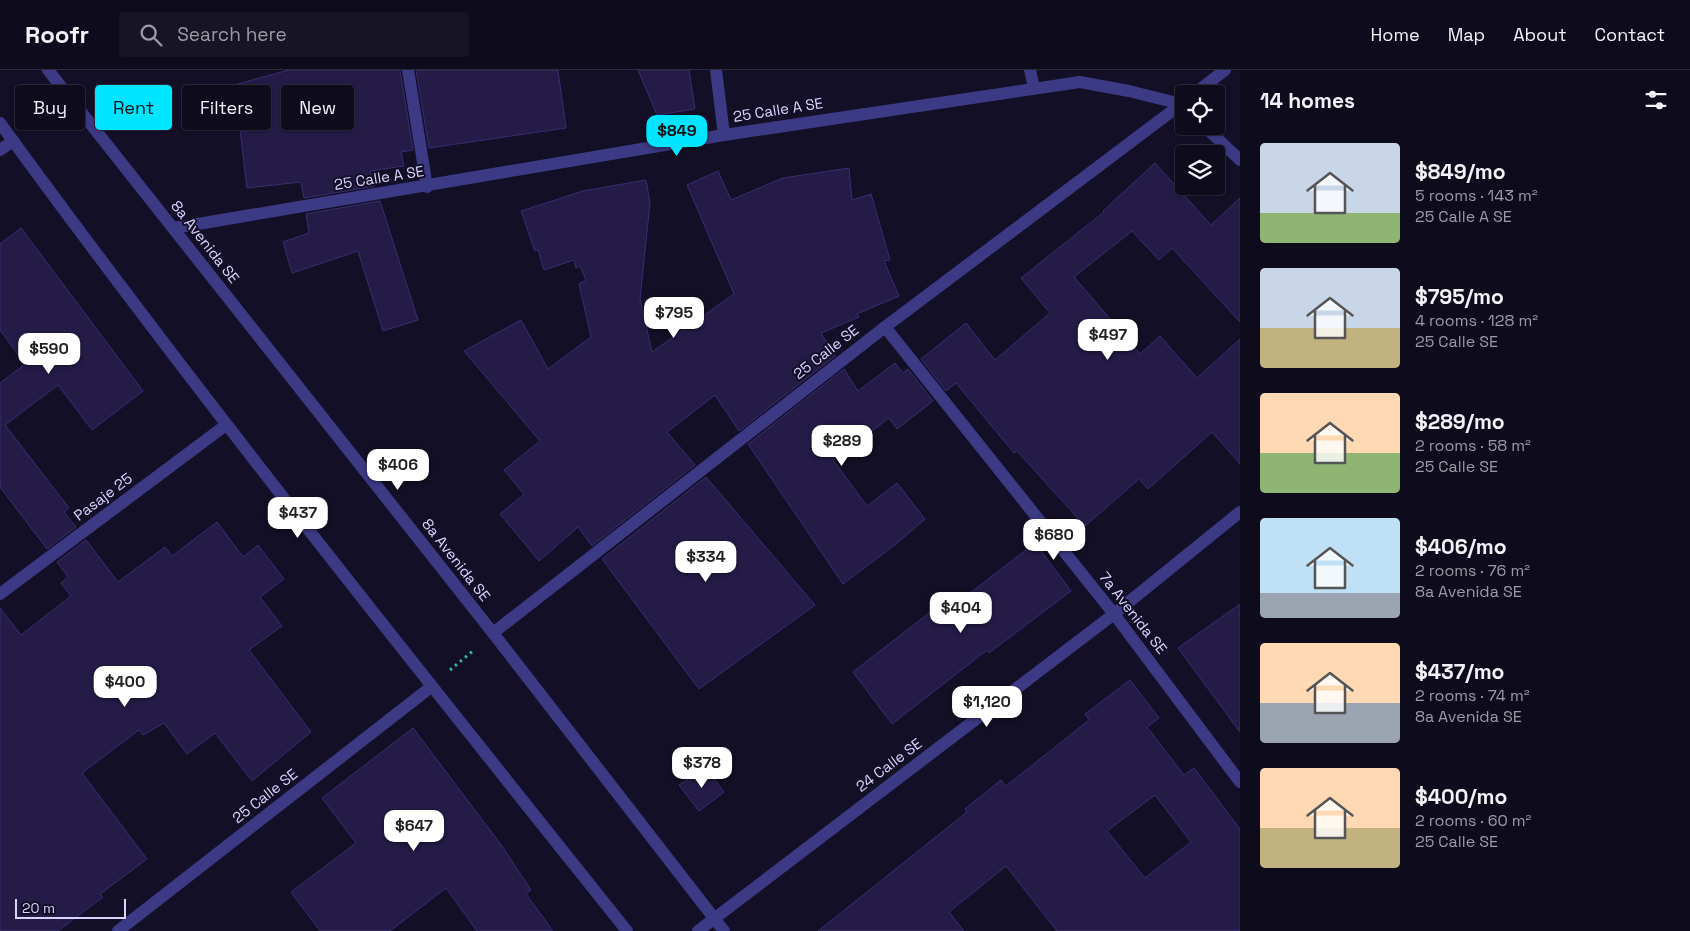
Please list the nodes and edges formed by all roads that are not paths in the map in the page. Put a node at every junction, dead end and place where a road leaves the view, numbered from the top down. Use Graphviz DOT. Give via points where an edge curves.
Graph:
graph roads {
  1 [pos="48,70"];
  2 [pos="408,70"];
  3 [pos="716,70"];
  4 [pos="1030,70"];
  5 [pos="1225,70"];
  6 [pos="1206,85"];
  7 [pos="1034,88"];
  8 [pos="1175,102"];
  9 [pos="1175,110"];
  10 [pos="0,123"];
  11 [pos="724,135"];
  12 [pos="1214,135"];
  13 [pos="13,141"];
  14 [pos="0,150"];
  15 [pos="1240,160"];
  16 [pos="427,187"];
  17 [pos="174,228"];
  18 [pos="885,327"];
  19 [pos="226,425"];
  20 [pos="1240,512"];
  21 [pos="0,594"];
  22 [pos="1114,614"];
  23 [pos="493,633"];
  24 [pos="431,687"];
  25 [pos="1240,782"];
  26 [pos="714,918"];
  27 [pos="118,931"];
  28 [pos="627,931"];
  29 [pos="698,931"];
  30 [pos="724,931"];
  1 -- 17 [label="street, 8a Avenida SE"];
  2 -- 16 [label="street"];
  3 -- 11 [label="street"];
  4 -- 7 [label="street"];
  5 -- 6 [label="street"];
  7 -- 8 [label="street, 25 Calle A SE" via="1080,82"];
  7 -- 11 [label="street, 25 Calle A SE"];
  9 -- 18 [label="street, 25 Calle SE"];
  10 -- 13 [label="street"];
  11 -- 16 [label="street, 25 Calle A SE"];
  12 -- 15 [label="street"];
  13 -- 14 [label="street"];
  13 -- 19 [label="street"];
  16 -- 17 [label="street, 25 Calle A SE"];
  17 -- 23 [label="street, 8a Avenida SE"];
  18 -- 22 [label="street, 7a Avenida SE"];
  18 -- 23 [label="street, 25 Calle SE"];
  19 -- 21 [label="street, Pasaje 25"];
  19 -- 24 [label="street"];
  20 -- 22 [label="street, 24 Calle SE"];
  22 -- 25 [label="street, 7a Avenida SE"];
  22 -- 26 [label="street, 24 Calle SE"];
  23 -- 26 [label="street, 8a Avenida SE"];
  24 -- 27 [label="street, 25 Calle SE"];
  24 -- 28 [label="street"];
  26 -- 29 [label="street, 24 Calle SE"];
  26 -- 30 [label="street, 8a Avenida SE"];
}
